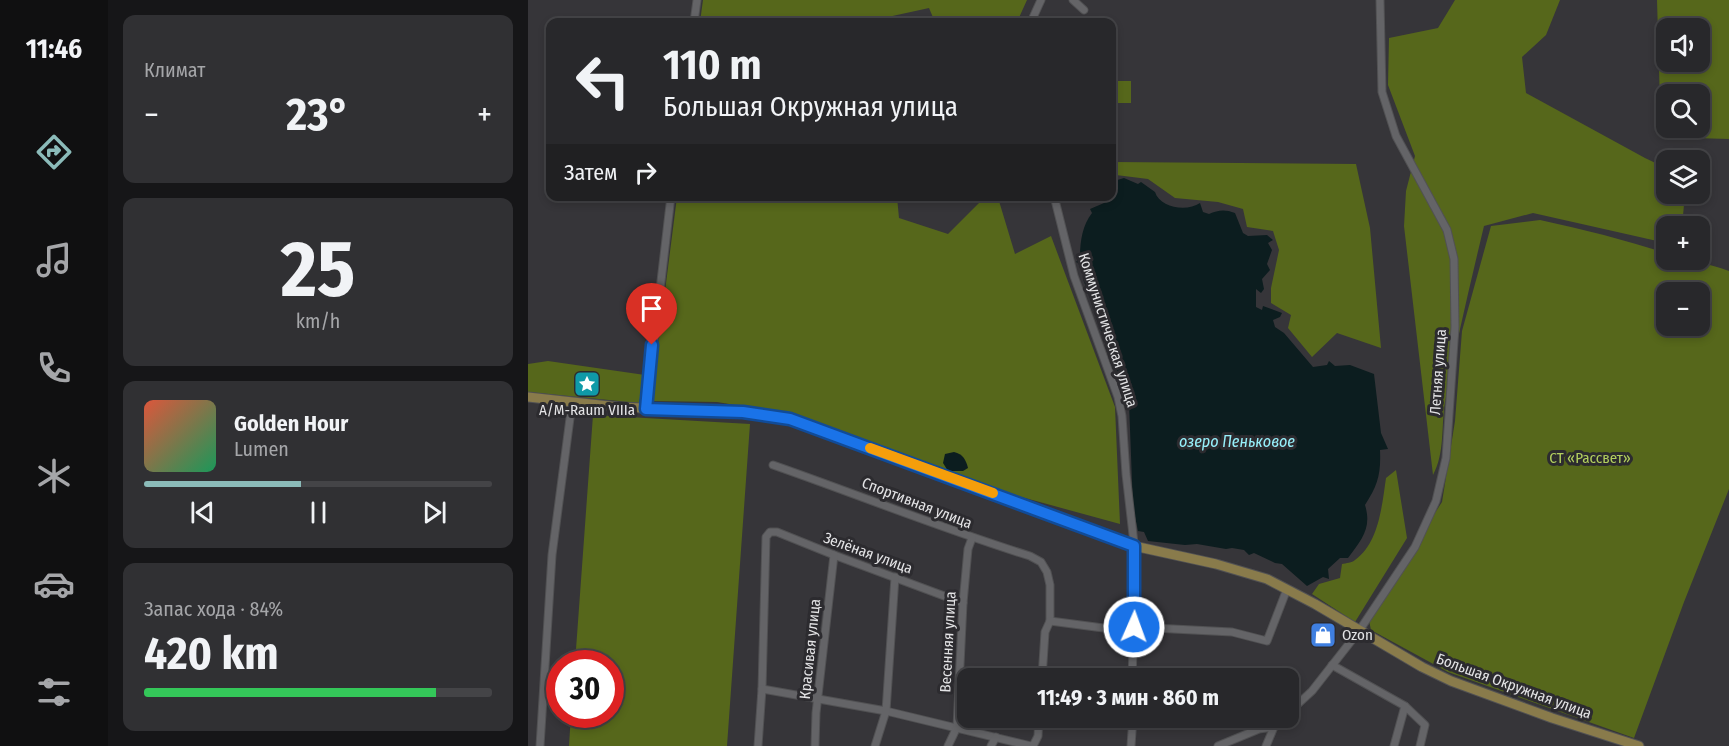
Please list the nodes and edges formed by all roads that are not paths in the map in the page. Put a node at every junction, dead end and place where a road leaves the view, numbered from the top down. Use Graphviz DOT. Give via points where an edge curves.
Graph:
graph roads {
  1 [pos="697,0"];
  2 [pos="1041,0"];
  3 [pos="1073,0"];
  4 [pos="1380,0"];
  5 [pos="1084,10"];
  6 [pos="695,18"];
  7 [pos="1033,18"];
  8 [pos="670,201"];
  9 [pos="1055,201"];
  10 [pos="528,397"];
  11 [pos="572,403"];
  12 [pos="646,409"];
  13 [pos="773,465"];
  14 [pos="972,538"];
  15 [pos="1134,546"];
  16 [pos="834,555"];
  17 [pos="895,577"];
  18 [pos="1287,589"];
  19 [pos="963,603"];
  20 [pos="1050,621"];
  21 [pos="1134,629"];
  22 [pos="1359,631"];
  23 [pos="1332,665"];
  24 [pos="960,668"];
  25 [pos="1043,668"];
  26 [pos="1132,668"];
  27 [pos="761,692"];
  28 [pos="818,698"];
  29 [pos="1299,703"];
  30 [pos="1406,706"];
  31 [pos="886,711"];
  32 [pos="957,727"];
  33 [pos="961,728"];
  34 [pos="1039,728"];
  35 [pos="1132,728"];
  36 [pos="1266,728"];
  37 [pos="1274,728"];
  38 [pos="996,737"];
  39 [pos="540,746"];
  40 [pos="758,746"];
  41 [pos="815,746"];
  42 [pos="875,746"];
  43 [pos="948,746"];
  44 [pos="991,746"];
  45 [pos="1032,746"];
  46 [pos="1131,746"];
  47 [pos="1218,746"];
  48 [pos="1266,746"];
  49 [pos="1394,746"];
  50 [pos="1420,746"];
  51 [pos="1639,746"];
  1 -- 6 [label="street"];
  2 -- 7 [label="street"];
  3 -- 5 [label="street"];
  4 -- 22 [label="street, Летняя улица" via="1382,93 1396,136 1447,230 1454,259 1455,327 1446,459 1436,501 1415,547"];
  8 -- 12 [label="street"];
  9 -- 15 [label="street, Коммунистическая улица" via="1074,276 1118,397"];
  10 -- 11 [label="main road, Большая Окружная улица"];
  11 -- 12 [label="main road, Большая Окружная улица"];
  11 -- 39 [label="street" via="552,555"];
  12 -- 15 [label="main road, Большая Окружная улица" via="743,412 790,419"];
  13 -- 14 [label="street, Спортивная улица"];
  14 -- 19 [label="street, Весенняя улица"];
  14 -- 20 [label="street, Спортивная улица" via="1041,562 1050,585"];
  15 -- 18 [label="main road, Большая Окружная улица" via="1245,572"];
  15 -- 21 [label="street, Коммунистическая улица"];
  16 -- 17 [label="street, Зелёная улица"];
  16 -- 27 [label="street, Зелёная улица" via="777,532 766,537"];
  16 -- 28 [label="street, Красивая улица"];
  17 -- 19 [label="street, Зелёная улица"];
  17 -- 31 [label="street"];
  18 -- 21 [label="street" via="1269,639 1232,632"];
  18 -- 22 [label="main road, Большая Окружная улица"];
  19 -- 24 [label="street, Весенняя улица"];
  20 -- 21 [label="street"];
  20 -- 25 [label="street" via="1045,632"];
  21 -- 26 [label="street, Коммунистическая улица"];
  22 -- 23 [label="street, Летняя улица"];
  22 -- 51 [label="main road, Большая Окружная улица" via="1450,681"];
  23 -- 29 [label="street, Летняя улица"];
  23 -- 30 [label="street"];
  27 -- 28 [label="street"];
  27 -- 40 [label="street"];
  28 -- 31 [label="street"];
  28 -- 41 [label="street, Красивая улица"];
  30 -- 49 [label="street"];
  30 -- 50 [label="street" via="1425,724"];
  31 -- 32 [label="street"];
  31 -- 42 [label="street"];
  32 -- 43 [label="street, Весенняя улица"];
  33 -- 38 [label="street"];
  34 -- 45 [label="street"];
  35 -- 46 [label="street"];
  36 -- 47 [label="street"];
  37 -- 48 [label="street"];
  38 -- 44 [label="street"];
  38 -- 45 [label="street"];
}
